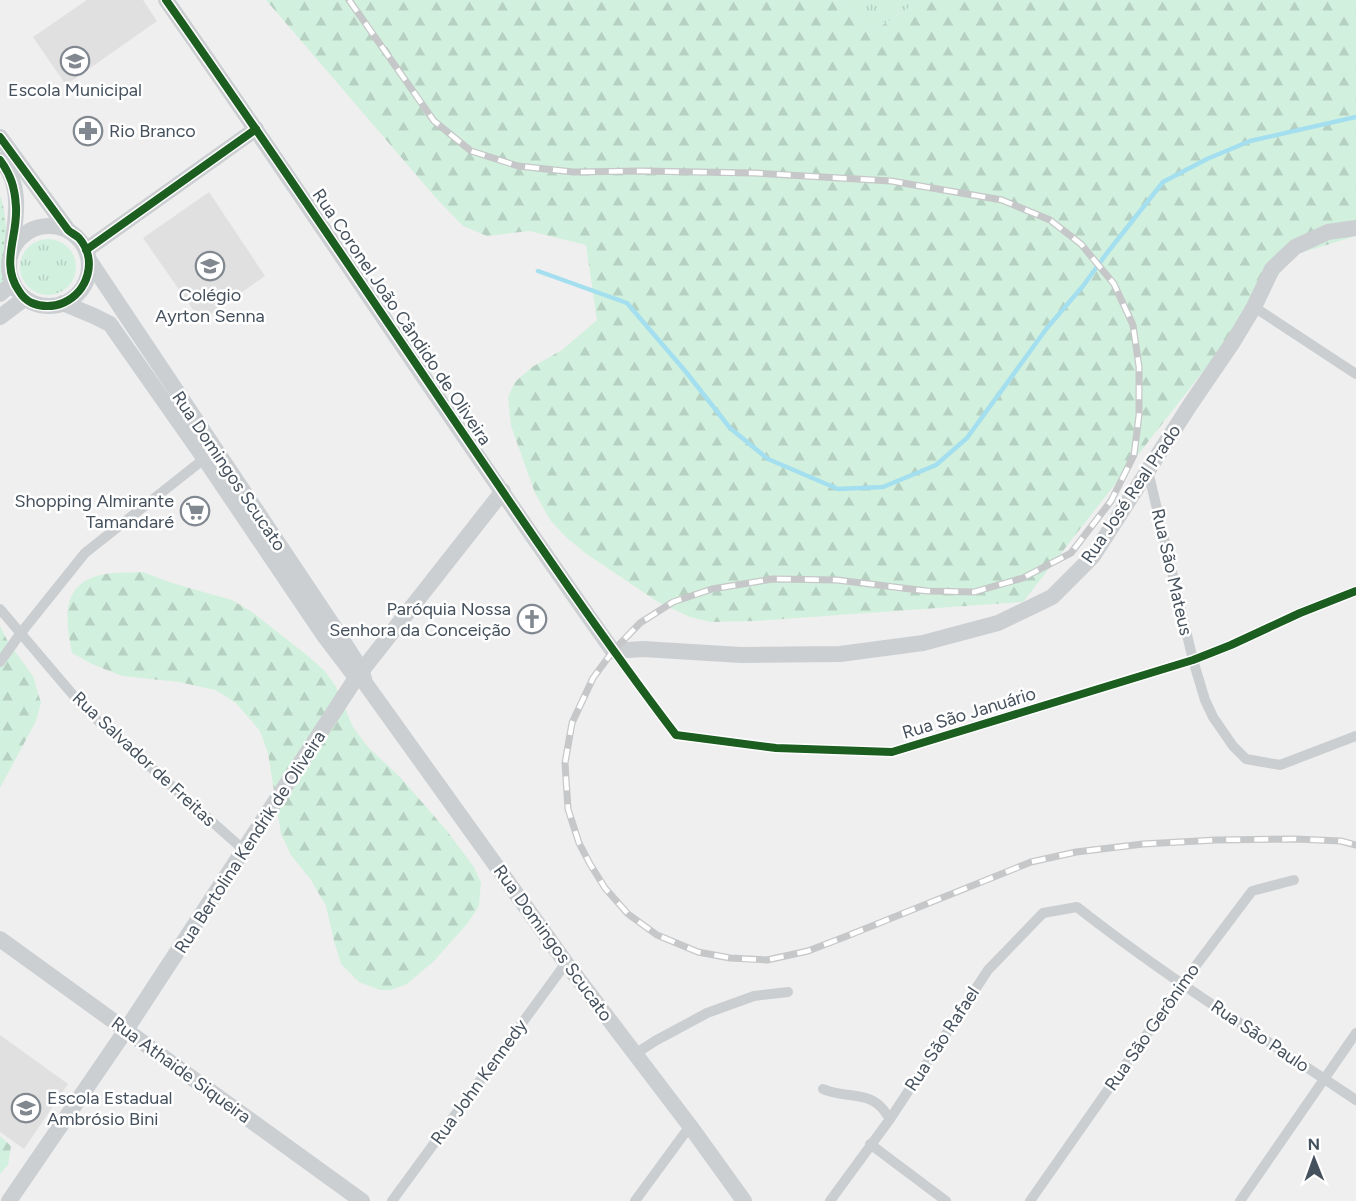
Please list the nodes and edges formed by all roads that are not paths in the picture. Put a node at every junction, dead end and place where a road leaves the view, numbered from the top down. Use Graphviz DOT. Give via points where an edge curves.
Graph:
graph roads {
  1 [pos="166,0"];
  2 [pos="256,129"];
  3 [pos="0,137"];
  4 [pos="0,160"];
  5 [pos="1356,228"];
  6 [pos="68,230"];
  7 [pos="12,249"];
  8 [pos="87,255"];
  9 [pos="13,284"];
  10 [pos="0,294"];
  11 [pos="24,299"];
  12 [pos="63,303"];
  13 [pos="1254,307"];
  14 [pos="0,317"];
  15 [pos="1356,374"];
  16 [pos="210,454"];
  17 [pos="1148,471"];
  18 [pos="503,492"];
  19 [pos="1356,591"];
  20 [pos="0,609"];
  21 [pos="20,634"];
  22 [pos="613,651"];
  23 [pos="1193,660"];
  24 [pos="0,662"];
  25 [pos="361,678"];
  26 [pos="1356,736"];
  27 [pos="245,850"];
  28 [pos="1294,880"];
  29 [pos="1077,907"];
  30 [pos="0,939"];
  31 [pos="566,963"];
  32 [pos="1182,984"];
  33 [pos="788,992"];
  34 [pos="126,1030"];
  35 [pos="1356,1033"];
  36 [pos="635,1054"];
  37 [pos="1324,1079"];
  38 [pos="824,1089"];
  39 [pos="1356,1100"];
  40 [pos="890,1119"];
  41 [pos="690,1126"];
  42 [pos="870,1144"];
  43 [pos="9,1201"];
  44 [pos="362,1201"];
  45 [pos="392,1201"];
  46 [pos="635,1201"];
  47 [pos="744,1201"];
  48 [pos="830,1201"];
  49 [pos="946,1201"];
  50 [pos="1030,1201"];
  51 [pos="1240,1201"];
  1 -- 2 [label="street, Rua Coronel João Cândido de Oliveira"];
  2 -- 8 [label="street"];
  2 -- 18 [label="street, Rua Coronel João Cândido de Oliveira"];
  3 -- 6 [label="street"];
  4 -- 7 [label="street" via="14,188"];
  5 -- 13 [label="street, Rua José Real Prado" via="1328,232 1295,248 1272,269"];
  6 -- 7 [label="street" via="55,226 30,230"];
  6 -- 8 [label="street" via="78,238"];
  7 -- 9 [label="street" via="9,272"];
  8 -- 12 [label="street" via="88,273 83,286"];
  8 -- 16 [label="street, Rua Domingos Scucato"];
  9 -- 10 [label="street"];
  9 -- 11 [label="street"];
  11 -- 12 [label="street" via="34,304"];
  11 -- 14 [label="street"];
  12 -- 16 [label="street, Rua Domingos Scucato" via="111,324"];
  13 -- 15 [label="street"];
  13 -- 17 [label="street, Rua José Real Prado"];
  16 -- 21 [label="street" via="85,553"];
  16 -- 25 [label="street, Rua Domingos Scucato" via="336,630"];
  17 -- 22 [label="street, Rua José Real Prado" via="1093,556 1052,597 998,623 923,643 840,654"];
  17 -- 23 [label="street, Rua São Mateus"];
  18 -- 22 [label="street, Rua Coronel João Cândido de Oliveira"];
  18 -- 25 [label="street, Rua Bertolina Kendrik de Oliveira"];
  19 -- 23 [label="street, Rua São Januário"];
  20 -- 21 [label="street, Rua Salvador de Freitas"];
  21 -- 24 [label="street"];
  21 -- 27 [label="street, Rua Salvador de Freitas" via="85,709"];
  22 -- 23 [label="street, Rua São Januário" via="676,735 776,748 892,752"];
  23 -- 26 [label="street, Rua São Mateus" via="1213,717 1246,759 1280,765"];
  25 -- 27 [label="street, Rua Bertolina Kendrik de Oliveira"];
  25 -- 31 [label="street, Rua Domingos Scucato"];
  27 -- 34 [label="street, Rua Bertolina Kendrik de Oliveira"];
  28 -- 32 [label="street, Rua São Gerônimo" via="1252,891"];
  29 -- 32 [label="street, Rua São Paulo"];
  29 -- 40 [label="street, Rua São Rafael" via="1043,913 987,970"];
  30 -- 34 [label="street, Rua Athaide Siqueira"];
  31 -- 36 [label="street, Rua Domingos Scucato"];
  31 -- 45 [label="street, Rua John Kennedy"];
  32 -- 37 [label="street, Rua São Paulo"];
  32 -- 50 [label="street, Rua São Gerônimo"];
  33 -- 36 [label="street" via="754,996 707,1013"];
  34 -- 43 [label="street, Rua Bertolina Kendrik de Oliveira"];
  34 -- 44 [label="street, Rua Athaide Siqueira"];
  35 -- 37 [label="street"];
  36 -- 41 [label="street, Rua Domingos Scucato"];
  37 -- 39 [label="street, Rua São Paulo"];
  37 -- 51 [label="street"];
  38 -- 40 [label="street" via="867,1097"];
  40 -- 42 [label="street, Rua São Rafael"];
  41 -- 46 [label="street"];
  41 -- 47 [label="street, Rua Domingos Scucato"];
  42 -- 48 [label="street, Rua São Rafael"];
  42 -- 49 [label="street"];
}
